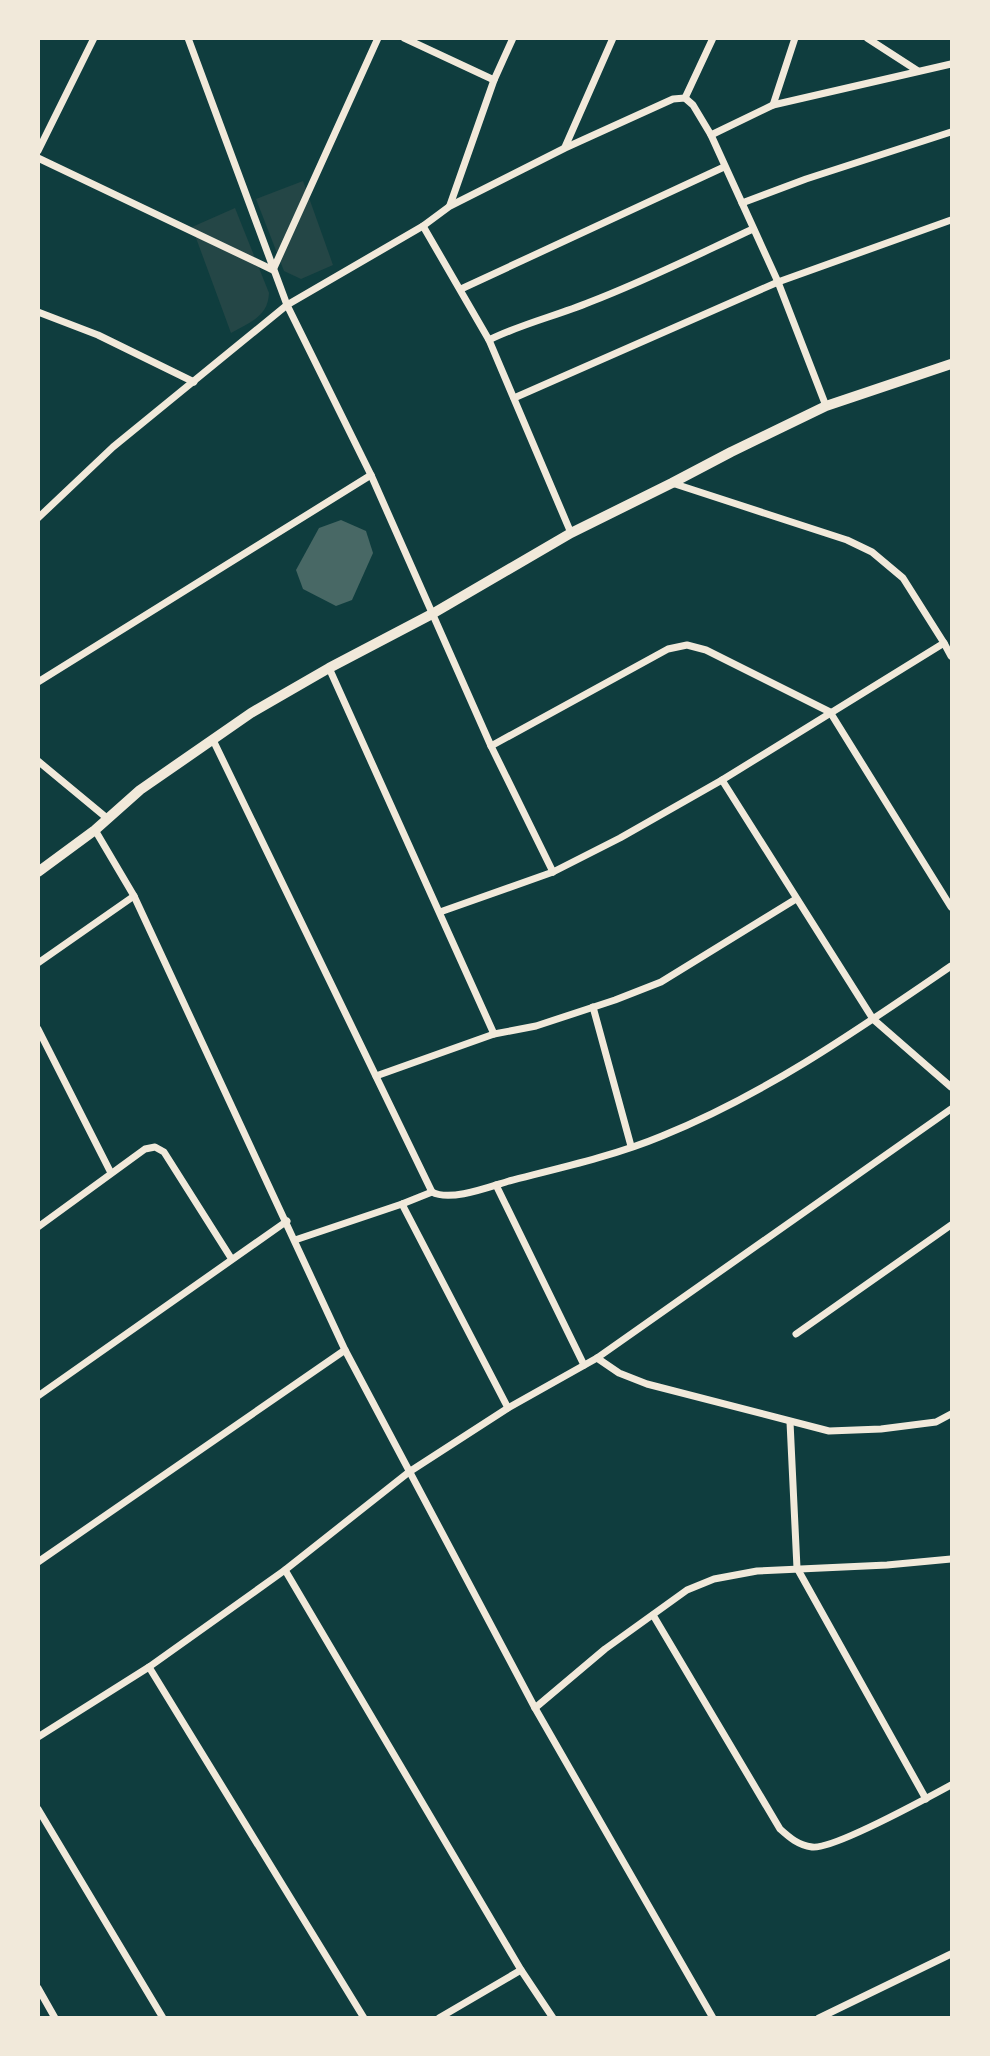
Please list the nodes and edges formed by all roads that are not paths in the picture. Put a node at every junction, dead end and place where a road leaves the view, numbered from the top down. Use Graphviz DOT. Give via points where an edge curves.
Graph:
graph roads {
  1 [pos="94,38"];
  2 [pos="188,38"];
  3 [pos="378,38"];
  4 [pos="404,38"];
  5 [pos="513,38"];
  6 [pos="613,38"];
  7 [pos="713,38"];
  8 [pos="795,38"];
  9 [pos="867,38"];
  10 [pos="951,64"];
  11 [pos="918,71"];
  12 [pos="494,80"];
  13 [pos="685,98"];
  14 [pos="773,105"];
  15 [pos="951,132"];
  16 [pos="711,135"];
  17 [pos="565,148"];
  18 [pos="38,151"];
  19 [pos="38,158"];
  20 [pos="724,167"];
  21 [pos="742,204"];
  22 [pos="450,206"];
  23 [pos="951,220"];
  24 [pos="423,226"];
  25 [pos="753,229"];
  26 [pos="273,270"];
  27 [pos="778,282"];
  28 [pos="461,289"];
  29 [pos="288,305"];
  30 [pos="38,312"];
  31 [pos="489,340"];
  32 [pos="951,366"];
  33 [pos="194,382"];
  34 [pos="514,398"];
  35 [pos="826,406"];
  36 [pos="371,475"];
  37 [pos="672,484"];
  38 [pos="38,518"];
  39 [pos="571,533"];
  40 [pos="432,614"];
  41 [pos="944,643"];
  42 [pos="951,656"];
  43 [pos="329,668"];
  44 [pos="38,682"];
  45 [pos="830,712"];
  46 [pos="213,740"];
  47 [pos="491,746"];
  48 [pos="38,761"];
  49 [pos="722,780"];
  50 [pos="108,818"];
  51 [pos="95,831"];
  52 [pos="38,872"];
  53 [pos="553,872"];
  54 [pos="134,896"];
  55 [pos="796,899"];
  56 [pos="951,907"];
  57 [pos="440,912"];
  58 [pos="38,963"];
  59 [pos="951,966"];
  60 [pos="593,1007"];
  61 [pos="873,1019"];
  62 [pos="38,1028"];
  63 [pos="494,1034"];
  64 [pos="376,1076"];
  65 [pos="951,1087"];
  66 [pos="951,1109"];
  67 [pos="631,1146"];
  68 [pos="111,1173"];
  69 [pos="496,1185"];
  70 [pos="432,1192"];
  71 [pos="402,1204"];
  72 [pos="287,1221"];
  73 [pos="951,1225"];
  74 [pos="38,1227"];
  75 [pos="295,1240"];
  76 [pos="231,1258"];
  77 [pos="796,1334"];
  78 [pos="345,1350"];
  79 [pos="597,1357"];
  80 [pos="584,1365"];
  81 [pos="38,1396"];
  82 [pos="508,1408"];
  83 [pos="951,1415"];
  84 [pos="790,1422"];
  85 [pos="409,1472"];
  86 [pos="951,1559"];
  87 [pos="38,1562"];
  88 [pos="797,1569"];
  89 [pos="285,1570"];
  90 [pos="653,1615"];
  91 [pos="149,1667"];
  92 [pos="535,1708"];
  93 [pos="38,1737"];
  94 [pos="951,1786"];
  95 [pos="926,1799"];
  96 [pos="38,1809"];
  97 [pos="951,1954"];
  98 [pos="521,1970"];
  99 [pos="38,1989"];
  100 [pos="55,2018"];
  101 [pos="163,2018"];
  102 [pos="364,2018"];
  103 [pos="439,2018"];
  104 [pos="553,2018"];
  105 [pos="713,2018"];
  106 [pos="819,2018"];
  1 -- 18 [label="street"];
  2 -- 26 [label="street"];
  3 -- 26 [label="street"];
  4 -- 12 [label="street"];
  5 -- 12 [label="street"];
  6 -- 17 [label="street"];
  7 -- 13 [label="street"];
  8 -- 14 [label="street"];
  9 -- 11 [label="street"];
  10 -- 11 [label="street"];
  11 -- 14 [label="street"];
  12 -- 22 [label="street"];
  13 -- 16 [label="street"];
  13 -- 17 [label="street" via="673,99"];
  14 -- 16 [label="street"];
  15 -- 21 [label="street"];
  16 -- 20 [label="street"];
  17 -- 22 [label="street"];
  19 -- 26 [label="street"];
  20 -- 21 [label="street"];
  20 -- 28 [label="street"];
  21 -- 25 [label="street"];
  22 -- 24 [label="street"];
  23 -- 27 [label="street"];
  24 -- 28 [label="street"];
  24 -- 29 [label="street"];
  25 -- 27 [label="street"];
  25 -- 31 [label="street" via="593,302"];
  26 -- 29 [label="street"];
  27 -- 34 [label="street"];
  27 -- 35 [label="street"];
  28 -- 31 [label="street"];
  29 -- 33 [label="street"];
  29 -- 36 [label="street"];
  30 -- 33 [label="street" via="98,335"];
  31 -- 34 [label="street"];
  32 -- 35 [label="street"];
  33 -- 38 [label="street" via="113,447"];
  34 -- 39 [label="street"];
  35 -- 37 [label="street"];
  36 -- 40 [label="street"];
  36 -- 44 [label="street"];
  37 -- 39 [label="street"];
  37 -- 41 [label="street" via="872,552 903,578"];
  39 -- 40 [label="street"];
  40 -- 43 [label="street"];
  40 -- 47 [label="street"];
  41 -- 42 [label="street"];
  41 -- 45 [label="street"];
  43 -- 46 [label="street"];
  43 -- 57 [label="street"];
  45 -- 47 [label="street" via="706,650 687,645 668,649"];
  45 -- 49 [label="street"];
  45 -- 56 [label="street"];
  46 -- 50 [label="street"];
  46 -- 64 [label="street"];
  47 -- 53 [label="street"];
  48 -- 50 [label="street"];
  49 -- 53 [label="street"];
  49 -- 55 [label="street"];
  50 -- 51 [label="street"];
  51 -- 52 [label="street"];
  51 -- 54 [label="street"];
  53 -- 57 [label="street"];
  54 -- 58 [label="street"];
  54 -- 72 [label="street"];
  55 -- 60 [label="street" via="661,982"];
  55 -- 61 [label="street"];
  57 -- 63 [label="street"];
  59 -- 61 [label="street"];
  60 -- 63 [label="street"];
  60 -- 67 [label="street"];
  61 -- 65 [label="street"];
  61 -- 67 [label="street" via="731,1105"];
  62 -- 68 [label="street"];
  63 -- 64 [label="street"];
  64 -- 70 [label="street"];
  66 -- 79 [label="street"];
  67 -- 69 [label="street"];
  68 -- 74 [label="street"];
  68 -- 76 [label="street" via="145,1149 155,1147 164,1152"];
  69 -- 70 [label="street" via="452,1196"];
  69 -- 80 [label="street"];
  70 -- 71 [label="street"];
  71 -- 75 [label="street"];
  71 -- 82 [label="street"];
  72 -- 75 [label="street"];
  72 -- 76 [label="street"];
  73 -- 77 [label="street"];
  75 -- 78 [label="street"];
  76 -- 81 [label="street"];
  78 -- 85 [label="street"];
  78 -- 87 [label="street"];
  79 -- 80 [label="street"];
  79 -- 84 [label="street" via="618,1373 647,1384"];
  80 -- 82 [label="street"];
  82 -- 85 [label="street"];
  83 -- 84 [label="street" via="936,1422 881,1429 829,1431"];
  84 -- 88 [label="street"];
  85 -- 89 [label="street"];
  85 -- 92 [label="street"];
  86 -- 88 [label="street"];
  88 -- 90 [label="street" via="714,1579 687,1590"];
  88 -- 95 [label="street"];
  89 -- 91 [label="street"];
  89 -- 98 [label="street"];
  90 -- 92 [label="street"];
  90 -- 95 [label="street" via="780,1829 794,1842 815,1848 840,1840"];
  91 -- 93 [label="street"];
  91 -- 102 [label="street"];
  92 -- 105 [label="street"];
  94 -- 95 [label="street"];
  96 -- 101 [label="street"];
  97 -- 106 [label="street"];
  98 -- 103 [label="street"];
  98 -- 104 [label="street"];
  99 -- 100 [label="street"];
}
